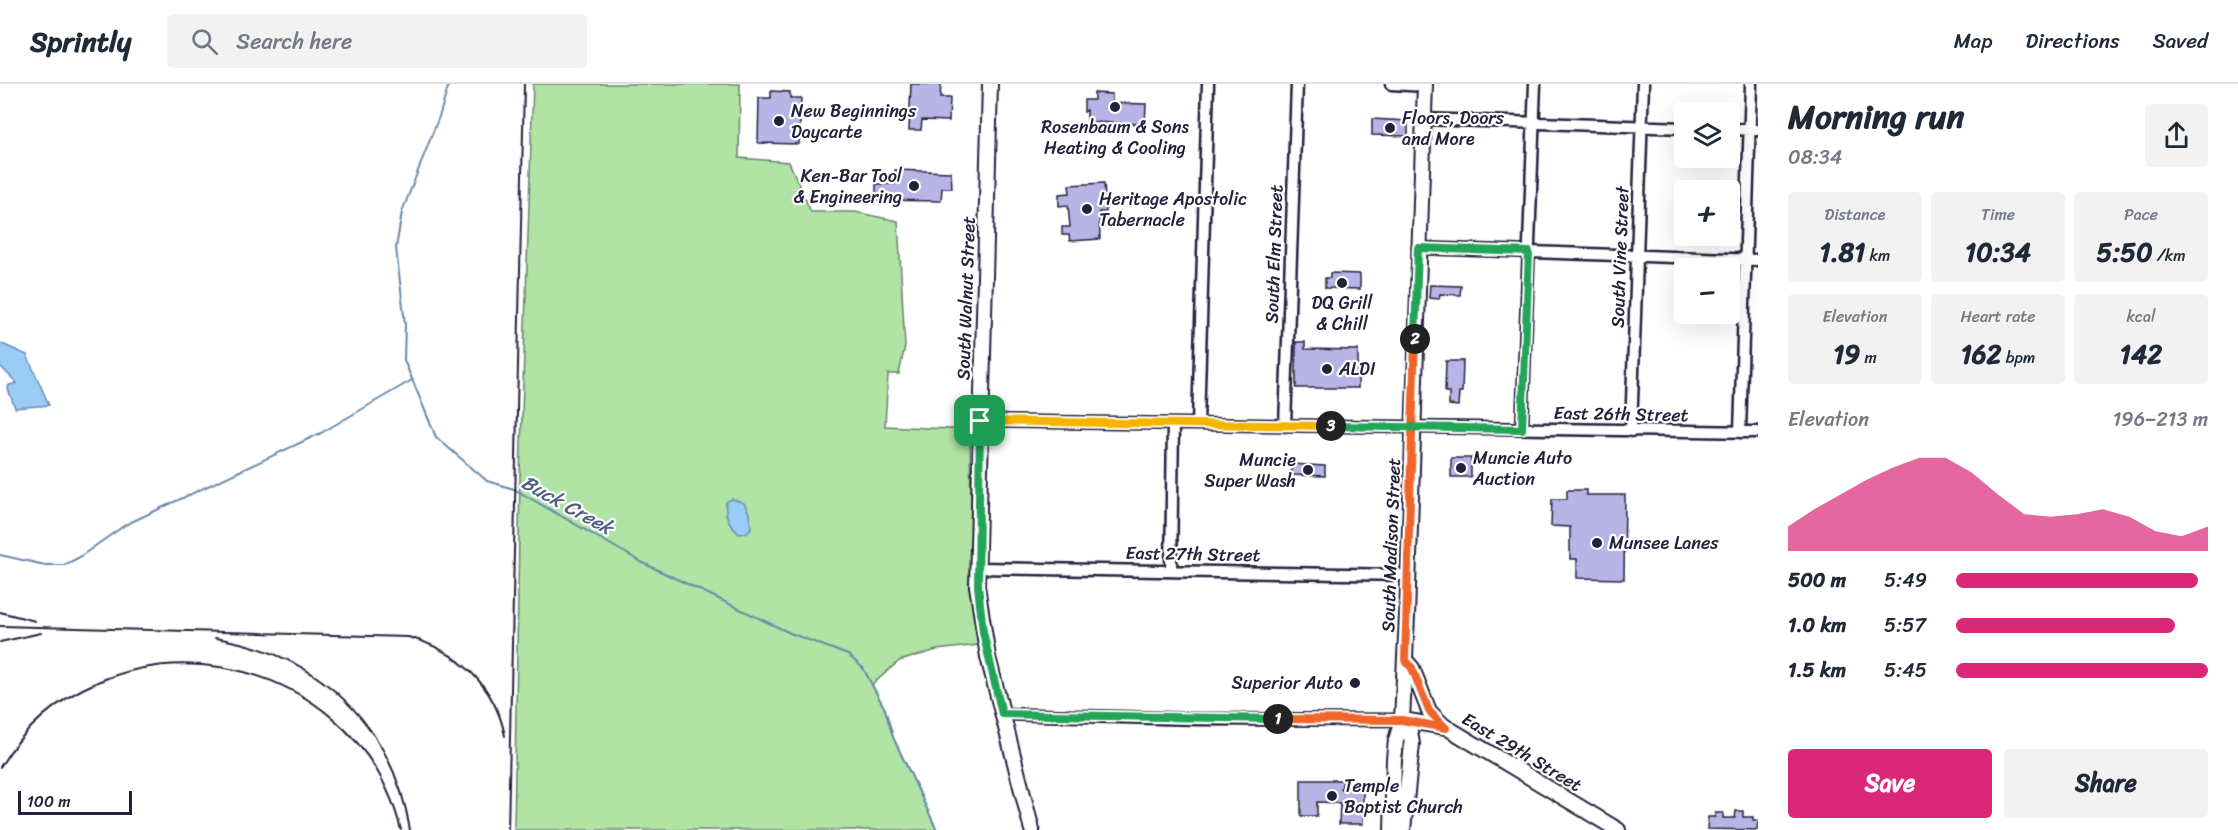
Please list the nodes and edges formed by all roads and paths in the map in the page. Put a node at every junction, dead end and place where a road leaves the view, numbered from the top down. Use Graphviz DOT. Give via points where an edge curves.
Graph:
graph roads {
  1 [pos="990,84"];
  2 [pos="1208,84"];
  3 [pos="1297,84"];
  4 [pos="1391,84"];
  5 [pos="1535,84"];
  6 [pos="1643,84"];
  7 [pos="1750,84"];
  8 [pos="1425,85"];
  9 [pos="1423,119"];
  10 [pos="1534,123"];
  11 [pos="1641,126"];
  12 [pos="1674,128"];
  13 [pos="1754,129"];
  14 [pos="1418,248"];
  15 [pos="1529,252"];
  16 [pos="1636,255"];
  17 [pos="1745,260"];
  18 [pos="1758,260"];
  19 [pos="980,421"];
  20 [pos="1173,424"];
  21 [pos="1198,424"];
  22 [pos="1285,426"];
  23 [pos="1412,428"];
  24 [pos="1522,429"];
  25 [pos="1631,431"];
  26 [pos="1740,432"];
  27 [pos="1758,432"];
  28 [pos="977,568"];
  29 [pos="1172,571"];
  30 [pos="1408,575"];
  31 [pos="1405,660"];
  32 [pos="1002,714"];
  33 [pos="1402,720"];
  34 [pos="1446,728"];
  35 [pos="1032,830"];
  36 [pos="1392,830"];
  37 [pos="1403,830"];
  38 [pos="1618,830"];
  1 -- 19 [label="main road, South Walnut Street"];
  2 -- 21 [label="street"];
  3 -- 22 [label="street, South Elm Street"];
  4 -- 8 [label="street"];
  5 -- 10 [label="street"];
  6 -- 11 [label="street, South Vine Street"];
  7 -- 13 [label="street"];
  8 -- 9 [label="main road, South Madison Street"];
  9 -- 10 [label="street"];
  9 -- 14 [label="main road, South Madison Street"];
  10 -- 11 [label="street"];
  10 -- 15 [label="street"];
  11 -- 12 [label="street"];
  11 -- 16 [label="street, South Vine Street"];
  13 -- 17 [label="street"];
  14 -- 15 [label="street"];
  14 -- 23 [label="main road, South Madison Street"];
  15 -- 16 [label="street"];
  15 -- 24 [label="street"];
  16 -- 17 [label="street"];
  16 -- 25 [label="street, South Vine Street"];
  17 -- 18 [label="street"];
  17 -- 26 [label="street"];
  19 -- 20 [label="street, East 26th Street"];
  19 -- 28 [label="main road, South Walnut Street"];
  20 -- 21 [label="street, East 26th Street"];
  20 -- 29 [label="street"];
  21 -- 22 [label="street, East 26th Street"];
  22 -- 23 [label="street, East 26th Street"];
  23 -- 24 [label="street, East 26th Street"];
  23 -- 30 [label="main road, South Madison Street"];
  24 -- 25 [label="street, East 26th Street"];
  25 -- 26 [label="street, East 26th Street"];
  26 -- 27 [label="street, East 26th Street"];
  28 -- 29 [label="street, East 27th Street"];
  28 -- 32 [label="main road, South Walnut Street" via="983,632"];
  29 -- 30 [label="street, East 27th Street"];
  30 -- 31 [label="main road, South Madison Street"];
  31 -- 33 [label="main road, South Madison Street"];
  31 -- 34 [label="main road" via="1429,711"];
  32 -- 33 [label="street"];
  32 -- 35 [label="main road, South Walnut Street"];
  33 -- 34 [label="main road, East 29th Street"];
  33 -- 36 [label="main road, South Madison Street" via="1396,740"];
  33 -- 37 [label="main road, South Madison Street" via="1412,744"];
  34 -- 38 [label="main road, East 29th Street"];
}
